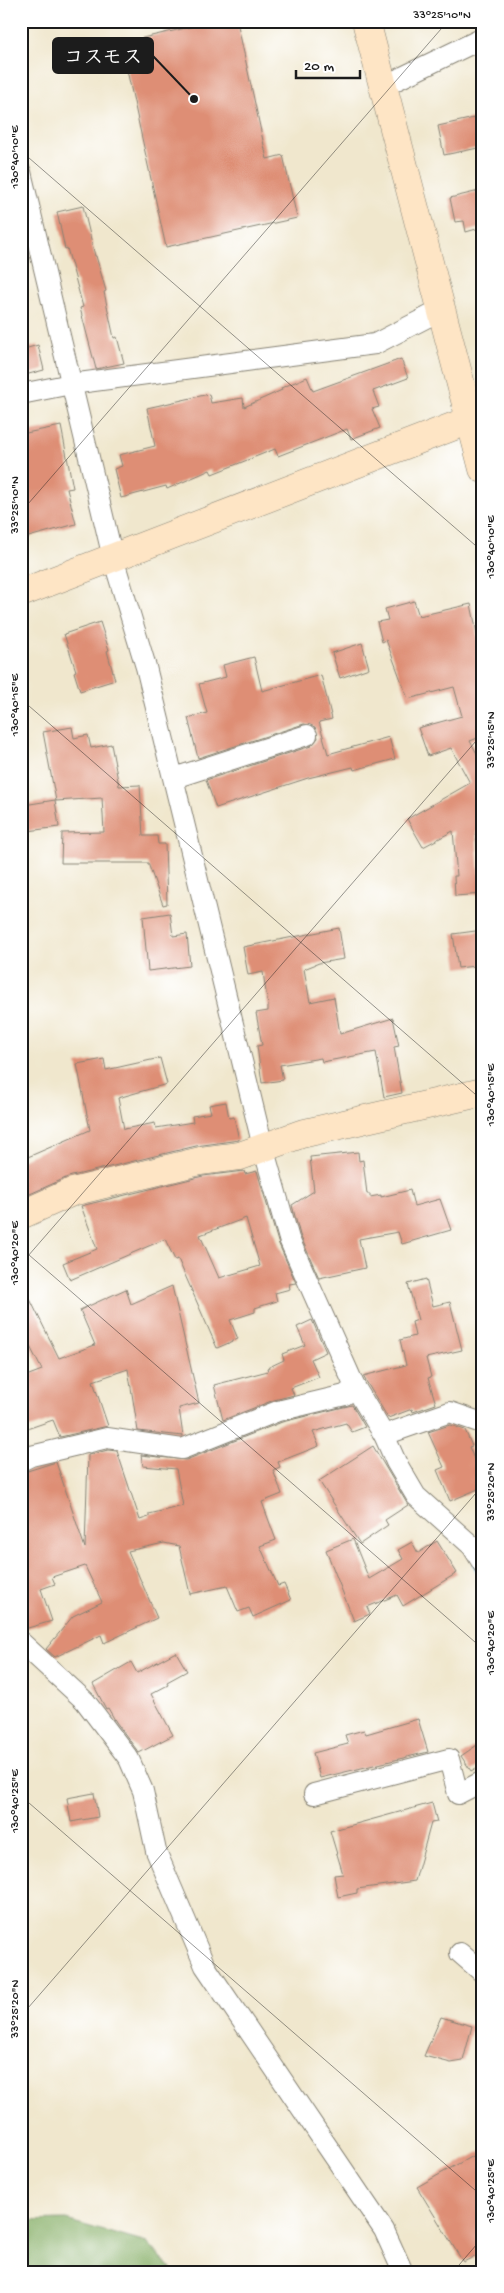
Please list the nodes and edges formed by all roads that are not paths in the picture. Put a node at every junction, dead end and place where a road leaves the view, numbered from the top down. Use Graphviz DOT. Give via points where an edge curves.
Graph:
graph roads {
  1 [pos="366,21"];
  2 [pos="483,38"];
  3 [pos="384,86"];
  4 [pos="21,172"];
  5 [pos="441,310"];
  6 [pos="71,384"];
  7 [pos="21,394"];
  8 [pos="476,418"];
  9 [pos="483,469"];
  10 [pos="113,558"];
  11 [pos="21,593"];
  12 [pos="307,735"];
  13 [pos="174,778"];
  14 [pos="483,1092"];
  15 [pos="263,1147"];
  16 [pos="21,1215"];
  17 [pos="355,1387"];
  18 [pos="483,1421"];
  19 [pos="384,1435"];
  20 [pos="21,1461"];
  21 [pos="483,1564"];
  22 [pos="21,1642"];
  23 [pos="483,1782"];
  24 [pos="314,1794"];
  25 [pos="460,1953"];
  26 [pos="483,1973"];
  27 [pos="403,2272"];
  1 -- 3 [label="street"];
  2 -- 3 [label="street"];
  3 -- 5 [label="street"];
  4 -- 6 [label="street"];
  5 -- 6 [label="street" via="375,344"];
  5 -- 8 [label="street"];
  6 -- 7 [label="street"];
  6 -- 10 [label="street"];
  8 -- 9 [label="street"];
  8 -- 10 [label="street"];
  10 -- 11 [label="street"];
  10 -- 13 [label="street" via="146,667"];
  12 -- 13 [label="street"];
  13 -- 15 [label="street"];
  14 -- 15 [label="street" via="301,1134"];
  15 -- 16 [label="street" via="240,1156 200,1161 72,1192"];
  15 -- 17 [label="street" via="289,1240"];
  17 -- 19 [label="street"];
  17 -- 20 [label="street" via="345,1395 278,1411 182,1449 107,1438"];
  18 -- 19 [label="street" via="450,1412"];
  19 -- 21 [label="street" via="416,1496 472,1546"];
  22 -- 27 [label="street" via="85,1701 129,1759 143,1791 156,1851 205,1966 384,2230"];
  23 -- 24 [label="street" via="458,1794 449,1759"];
  25 -- 26 [label="street"];
}
